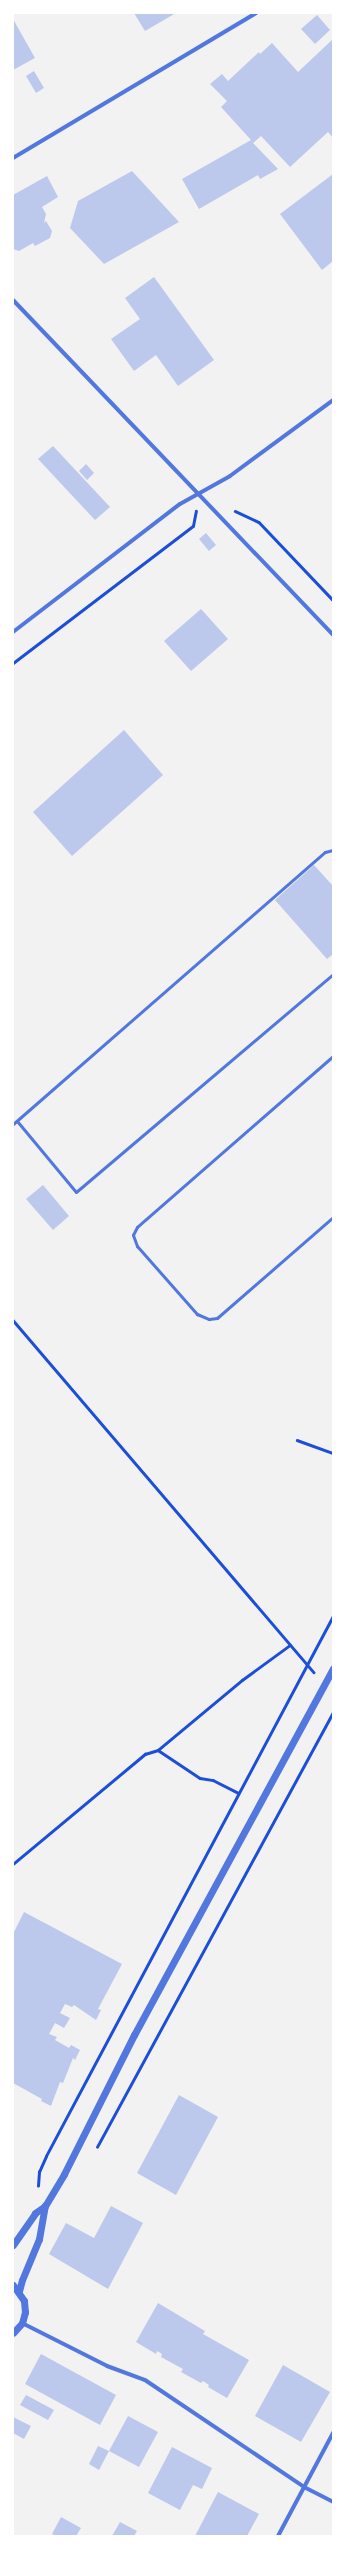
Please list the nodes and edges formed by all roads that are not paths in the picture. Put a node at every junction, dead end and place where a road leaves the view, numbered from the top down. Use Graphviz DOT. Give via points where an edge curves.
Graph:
graph roads {
  1 [pos="256,13"];
  2 [pos="13,158"];
  3 [pos="13,300"];
  4 [pos="333,400"];
  5 [pos="198,494"];
  6 [pos="13,632"];
  7 [pos="333,635"];
  8 [pos="333,850"];
  9 [pos="333,974"];
  10 [pos="333,1056"];
  11 [pos="17,1121"];
  12 [pos="13,1124"];
  13 [pos="333,1217"];
  14 [pos="333,1669"];
  15 [pos="46,2206"];
  16 [pos="13,2245"];
  17 [pos="13,2285"];
  18 [pos="19,2291"];
  19 [pos="22,2323"];
  20 [pos="13,2333"];
  21 [pos="333,2433"];
  22 [pos="304,2487"];
  23 [pos="333,2502"];
  24 [pos="278,2536"];
  1 -- 2 [label="street"];
  3 -- 5 [label="street"];
  4 -- 5 [label="street" via="230,476"];
  5 -- 6 [label="street" via="180,504"];
  5 -- 7 [label="street"];
  8 -- 11 [label="lane" via="325,852"];
  9 -- 11 [label="lane" via="76,1192"];
  10 -- 13 [label="lane" via="137,1227 133,1235 137,1246 197,1314 209,1319 217,1318"];
  11 -- 12 [label="lane"];
  14 -- 15 [label="street" via="134,2035"];
  15 -- 16 [label="street" via="35,2213"];
  15 -- 18 [label="street" via="39,2239"];
  17 -- 18 [label="street"];
  18 -- 19 [label="street" via="24,2301"];
  19 -- 20 [label="street"];
  19 -- 22 [label="street" via="107,2366 145,2380"];
  21 -- 22 [label="street"];
  22 -- 23 [label="street"];
  22 -- 24 [label="street"];
}
